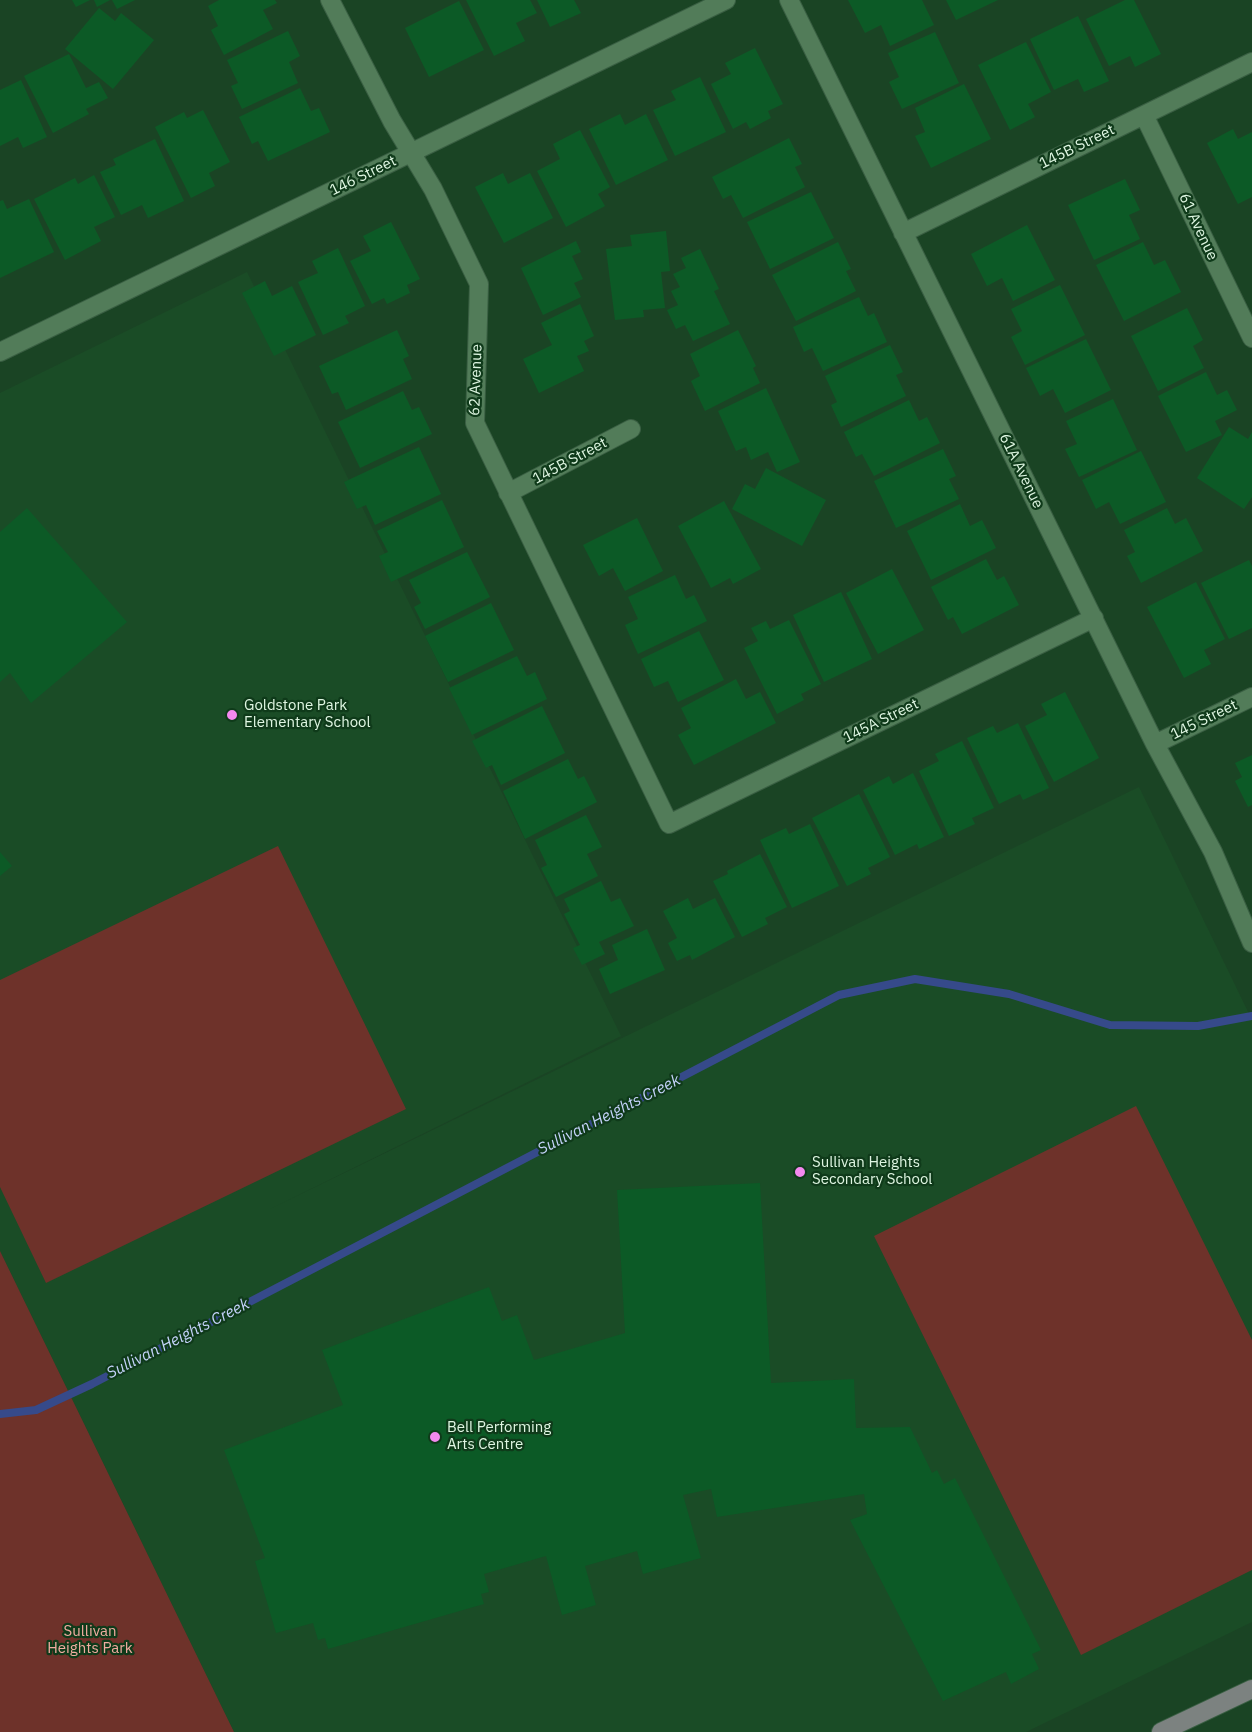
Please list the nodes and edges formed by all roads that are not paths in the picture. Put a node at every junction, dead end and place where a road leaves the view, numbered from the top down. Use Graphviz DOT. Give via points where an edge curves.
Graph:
graph roads {
  1 [pos="330,0"];
  2 [pos="726,0"];
  3 [pos="789,0"];
  4 [pos="1252,62"];
  5 [pos="1144,115"];
  6 [pos="410,153"];
  7 [pos="903,233"];
  8 [pos="1252,338"];
  9 [pos="0,352"];
  10 [pos="631,429"];
  11 [pos="508,494"];
  12 [pos="1094,618"];
  13 [pos="1252,697"];
  14 [pos="1155,744"];
  15 [pos="669,824"];
  16 [pos="1252,943"];
  17 [pos="1252,1689"];
  18 [pos="1161,1732"];
  1 -- 6 [label="street, 62 Avenue"];
  2 -- 6 [label="street, 146 Street"];
  3 -- 7 [label="street, 61A Avenue"];
  4 -- 5 [label="street, 145B Street"];
  5 -- 7 [label="street, 145B Street"];
  5 -- 8 [label="street, 61 Avenue"];
  6 -- 9 [label="street, 146 Street"];
  6 -- 11 [label="street, 62 Avenue" via="433,189 479,284 475,423"];
  7 -- 12 [label="street, 61A Avenue"];
  10 -- 11 [label="street, 145B Street"];
  11 -- 15 [label="street, 62 Avenue"];
  12 -- 14 [label="street, 61A Avenue"];
  12 -- 15 [label="street, 145A Street"];
  13 -- 14 [label="street, 145 Street"];
  14 -- 16 [label="street, 61A Avenue" via="1213,852"];
  17 -- 18 [label="main road"];
}
